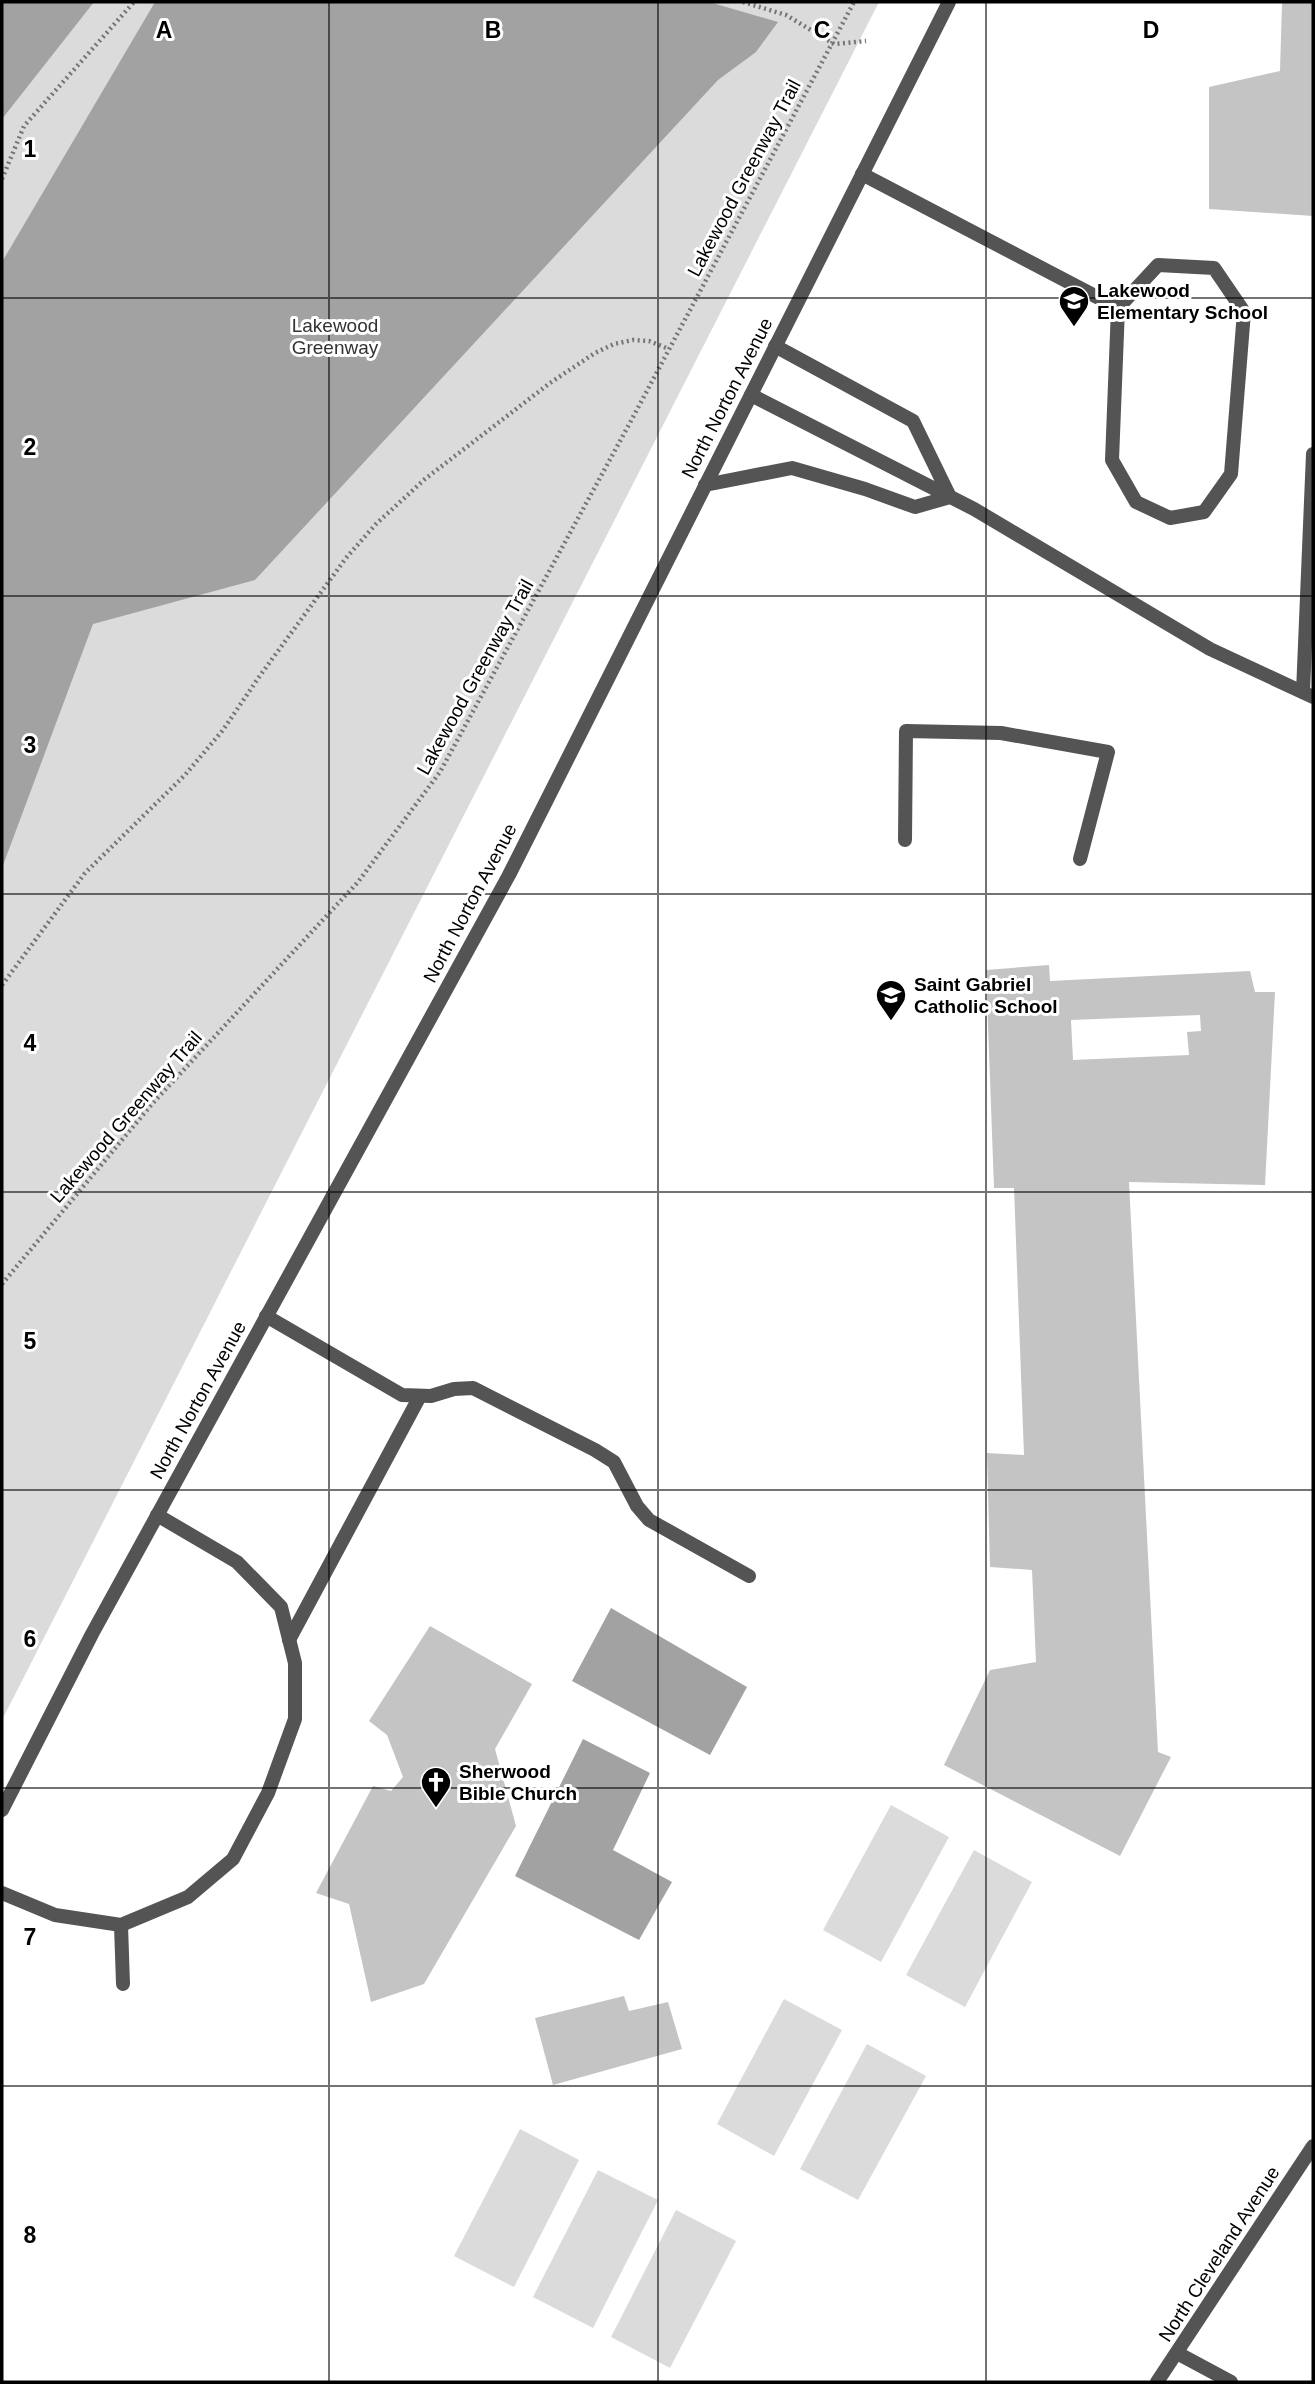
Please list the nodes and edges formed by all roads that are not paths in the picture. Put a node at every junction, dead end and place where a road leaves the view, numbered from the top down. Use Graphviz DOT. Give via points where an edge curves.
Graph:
graph roads {
  1 [pos="949,2"];
  2 [pos="862,174"];
  3 [pos="1118,307"];
  4 [pos="775,346"];
  5 [pos="751,395"];
  6 [pos="1313,454"];
  7 [pos="705,485"];
  8 [pos="950,497"];
  9 [pos="1308,694"];
  10 [pos="905,840"];
  11 [pos="1080,859"];
  12 [pos="266,1316"];
  13 [pos="420,1396"];
  14 [pos="157,1515"];
  15 [pos="749,1576"];
  16 [pos="289,1640"];
  17 [pos="2,1810"];
  18 [pos="2,1893"];
  19 [pos="121,1925"];
  20 [pos="122,1984"];
  21 [pos="1313,2146"];
  22 [pos="1177,2353"];
  23 [pos="1157,2382"];
  24 [pos="1231,2382"];
  1 -- 2 [label="street, North Norton Avenue"];
  2 -- 3 [label="street"];
  2 -- 4 [label="street, North Norton Avenue"];
  3 -- 3 [label="street" via="1112,460 1136,502 1170,518 1204,512 1231,474 1244,312 1214,268 1158,265"];
  4 -- 5 [label="street, North Norton Avenue"];
  4 -- 8 [label="street" via="913,421"];
  5 -- 7 [label="street, North Norton Avenue"];
  5 -- 8 [label="street"];
  6 -- 9 [label="street"];
  7 -- 8 [label="street" via="792,468 915,507"];
  7 -- 12 [label="street, North Norton Avenue" via="509,875"];
  8 -- 9 [label="street" via="1210,649"];
  10 -- 11 [label="street" via="906,731 1001,733 1108,752"];
  12 -- 13 [label="street" via="402,1395"];
  12 -- 14 [label="street, North Norton Avenue"];
  13 -- 15 [label="street" via="473,1388 595,1450 614,1462 636,1506 649,1520"];
  13 -- 16 [label="street"];
  14 -- 16 [label="street" via="237,1562 281,1607"];
  14 -- 17 [label="street, North Norton Avenue"];
  16 -- 19 [label="street" via="295,1663 295,1719 268,1793 233,1859 188,1897"];
  18 -- 19 [label="street" via="55,1915"];
  19 -- 20 [label="street"];
  21 -- 22 [label="street, North Cleveland Avenue"];
  22 -- 23 [label="street, North Cleveland Avenue"];
  22 -- 24 [label="street"];
}
